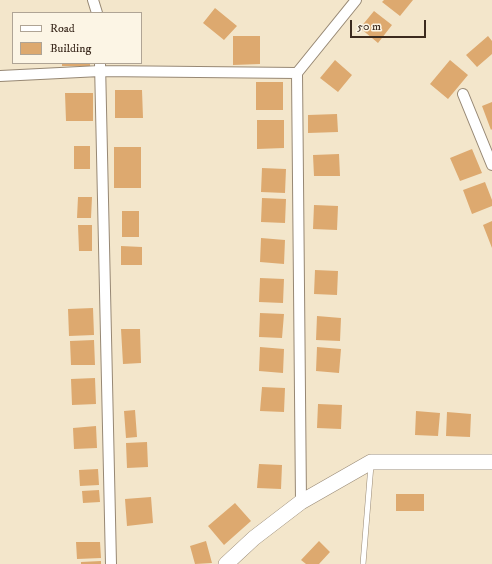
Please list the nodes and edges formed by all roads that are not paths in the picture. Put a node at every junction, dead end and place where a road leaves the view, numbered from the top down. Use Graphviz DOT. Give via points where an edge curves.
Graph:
graph roads {
  1 [pos="92,0"];
  2 [pos="356,0"];
  3 [pos="98,12"];
  4 [pos="100,67"];
  5 [pos="297,73"];
  6 [pos="0,76"];
  7 [pos="463,94"];
  8 [pos="492,165"];
  9 [pos="371,462"];
  10 [pos="492,462"];
  11 [pos="301,502"];
  12 [pos="111,564"];
  13 [pos="226,564"];
  14 [pos="363,564"];
  1 -- 3 [label="street"];
  2 -- 5 [label="street"];
  4 -- 5 [label="street"];
  4 -- 6 [label="street"];
  4 -- 12 [label="street"];
  5 -- 11 [label="street"];
  7 -- 8 [label="street"];
  9 -- 10 [label="street"];
  9 -- 11 [label="street"];
  9 -- 14 [label="lane"];
  11 -- 13 [label="street" via="254,538"];
}
